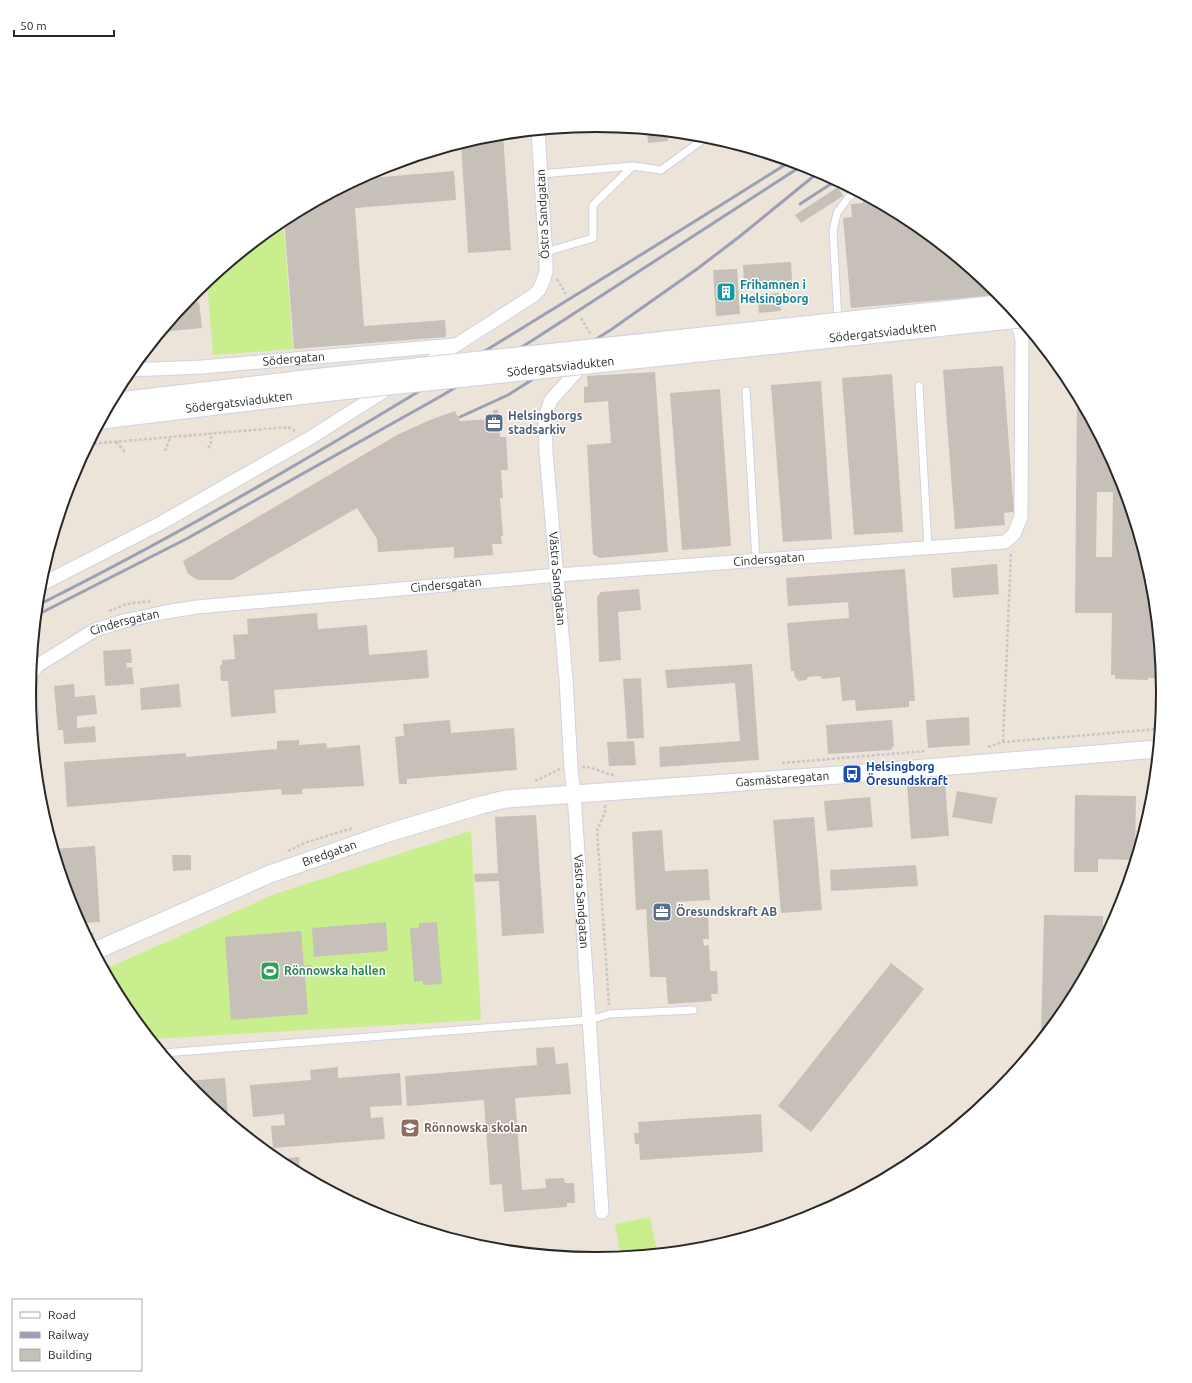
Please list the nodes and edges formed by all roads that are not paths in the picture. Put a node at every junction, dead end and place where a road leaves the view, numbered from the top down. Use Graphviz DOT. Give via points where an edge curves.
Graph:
graph roads {
  1 [pos="538,135"];
  2 [pos="701,141"];
  3 [pos="633,166"];
  4 [pos="541,174"];
  5 [pos="853,194"];
  6 [pos="546,252"];
  7 [pos="1001,305"];
  8 [pos="1014,319"];
  9 [pos="838,329"];
  10 [pos="457,345"];
  11 [pos="138,370"];
  12 [pos="322,385"];
  13 [pos="919,386"];
  14 [pos="746,391"];
  15 [pos="116,402"];
  16 [pos="107,418"];
  17 [pos="1011,538"];
  18 [pos="928,547"];
  19 [pos="756,560"];
  20 [pos="558,575"];
  21 [pos="47,581"];
  22 [pos="37,667"];
  23 [pos="1153,749"];
  24 [pos="574,794"];
  25 [pos="99,949"];
  26 [pos="694,1010"];
  27 [pos="589,1020"];
  28 [pos="168,1053"];
  29 [pos="602,1212"];
  1 -- 4 [label="street, Östra Sandgatan"];
  2 -- 3 [label="lane" via="661,170"];
  3 -- 4 [label="lane"];
  3 -- 6 [label="lane" via="593,205 593,238"];
  4 -- 6 [label="street, Östra Sandgatan"];
  5 -- 9 [label="lane" via="837,213 833,231"];
  6 -- 10 [label="street, Östra Sandgatan" via="546,272 540,290"];
  7 -- 12 [label="main road, Södergatsviadukten, bridge"];
  8 -- 12 [label="main road, Södergatsviadukten, bridge"];
  9 -- 17 [label="street, Västra Sandgatan" via="985,312 1011,319 1020,329 1021,517 1018,528"];
  9 -- 20 [label="street, Västra Sandgatan" via="610,353 592,356 582,364 551,400 545,418"];
  10 -- 11 [label="street, Södergatan" via="202,368"];
  10 -- 21 [label="street" via="310,438 162,522"];
  12 -- 15 [label="main road, Södergatsviadukten"];
  12 -- 16 [label="main road, Södergatsviadukten"];
  13 -- 18 [label="lane"];
  14 -- 19 [label="lane"];
  17 -- 18 [label="street, Cindersgatan" via="1005,542"];
  18 -- 19 [label="street, Cindersgatan"];
  19 -- 20 [label="street, Cindersgatan"];
  20 -- 22 [label="street, Cindersgatan" via="166,612 95,630"];
  20 -- 24 [label="street, Västra Sandgatan"];
  23 -- 24 [label="street, Gasmästaregatan"];
  24 -- 25 [label="street, Bredgatan" via="506,799 385,834 270,874"];
  24 -- 27 [label="street, Västra Sandgatan"];
  26 -- 27 [label="lane" via="610,1014"];
  27 -- 28 [label="lane"];
  27 -- 29 [label="street, Västra Sandgatan"];
}
